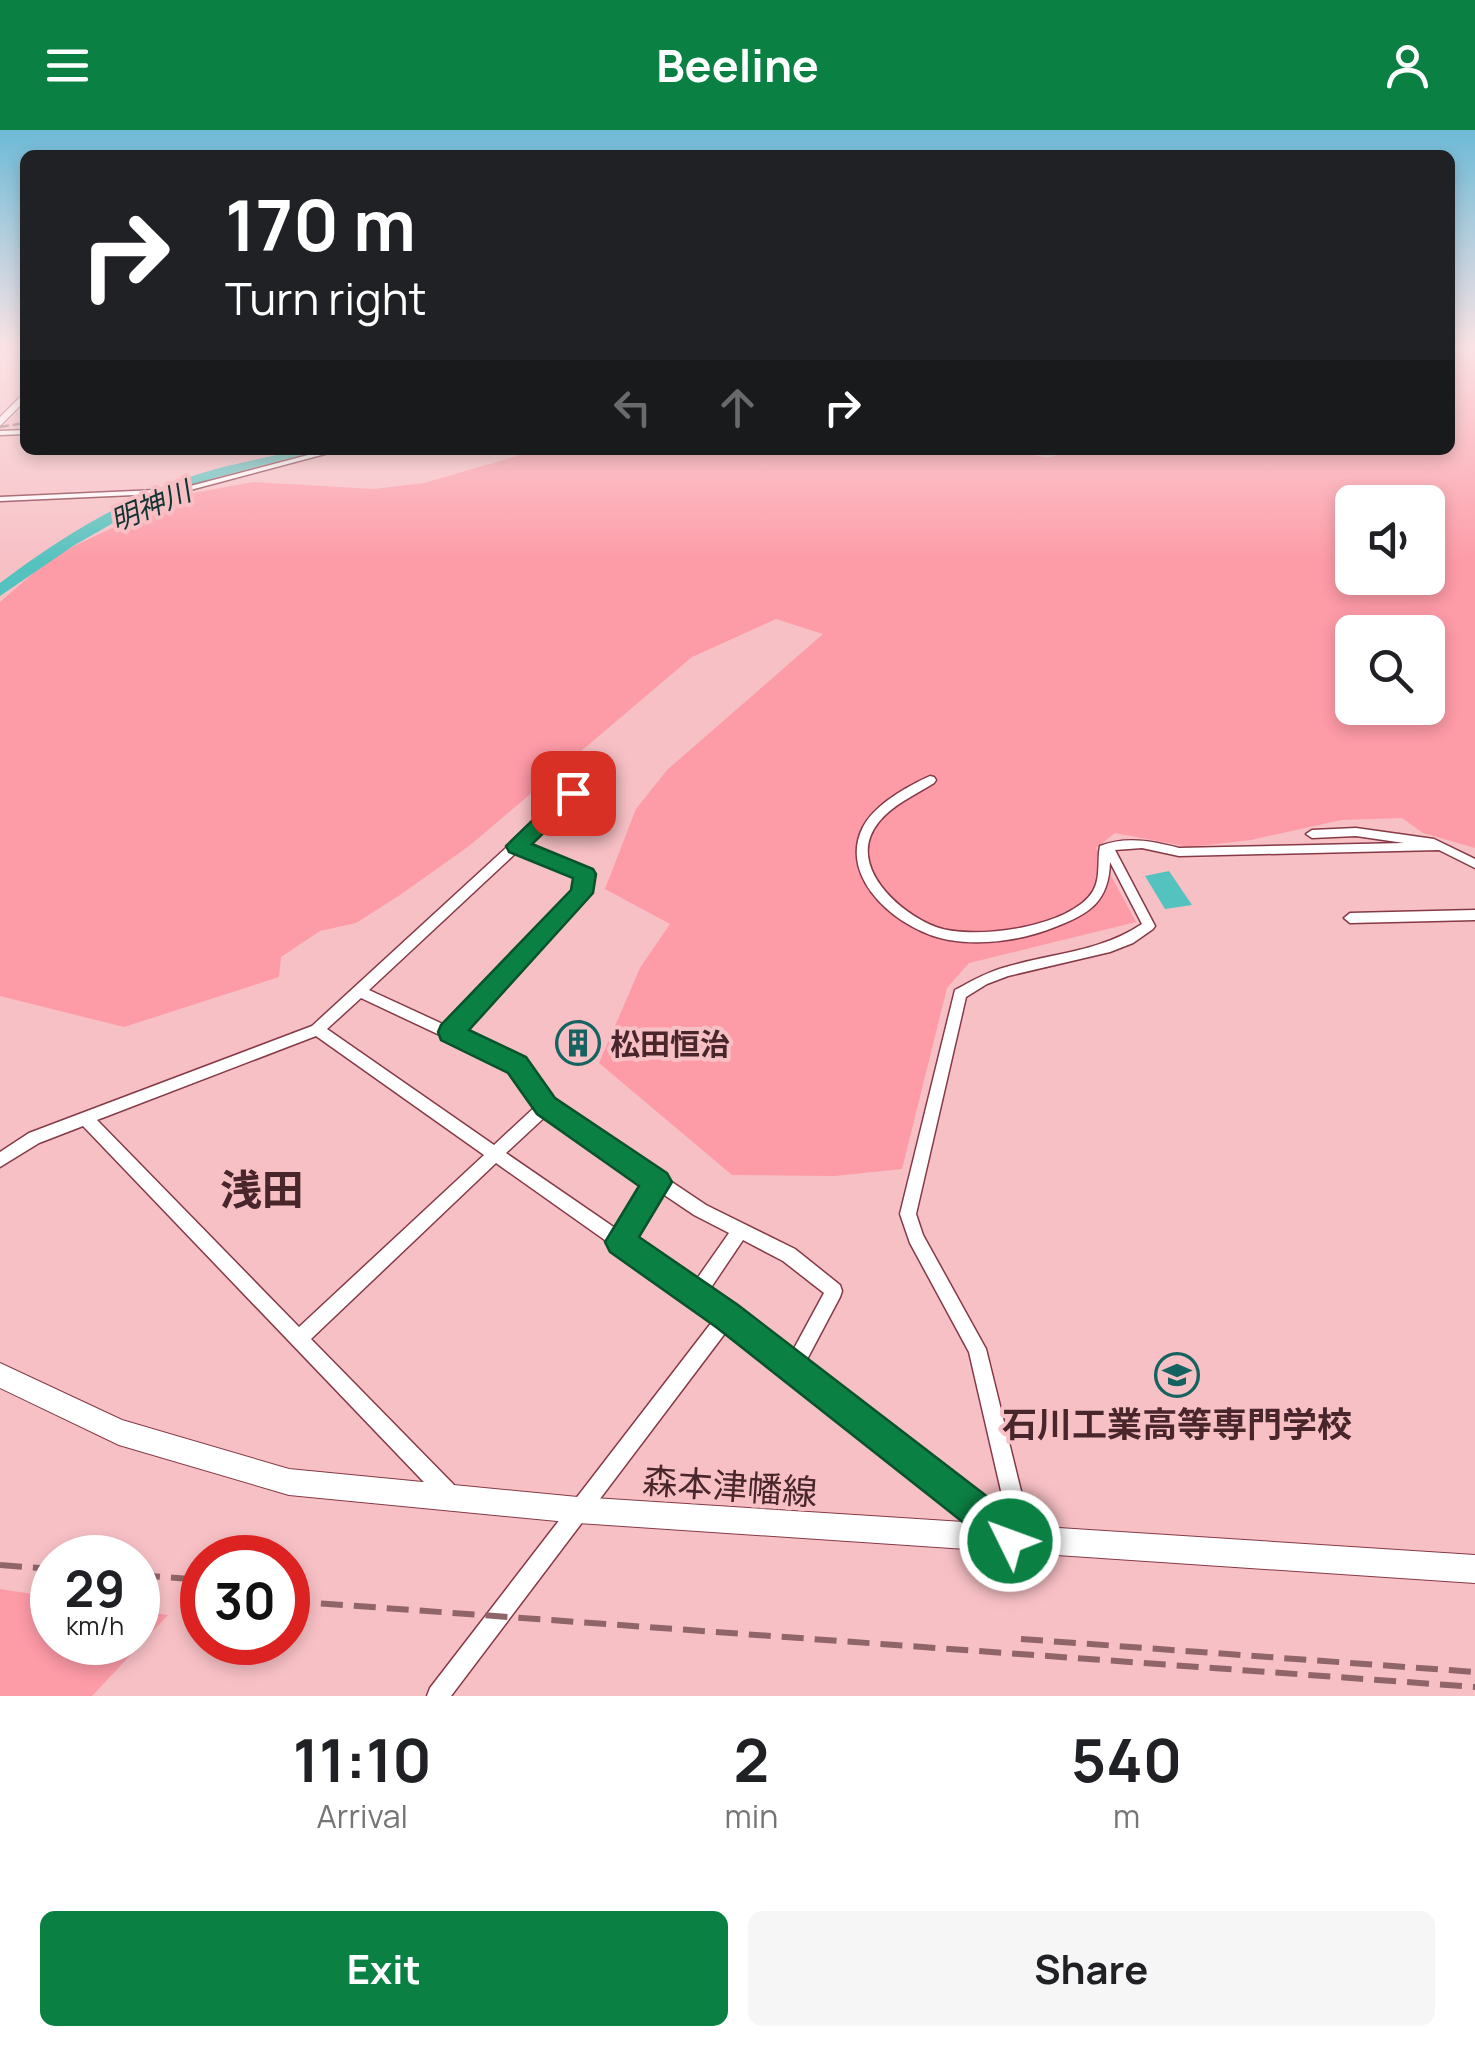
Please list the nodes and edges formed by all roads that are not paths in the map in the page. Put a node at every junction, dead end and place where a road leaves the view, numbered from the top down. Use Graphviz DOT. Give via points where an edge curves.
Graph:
graph roads {
  1 [pos="317,455"];
  2 [pos="0,499"];
  3 [pos="930,780"];
  4 [pos="573,793"];
  5 [pos="1312,834"];
  6 [pos="516,846"];
  7 [pos="1441,846"];
  8 [pos="1108,848"];
  9 [pos="1475,864"];
  10 [pos="1475,915"];
  11 [pos="1350,918"];
  12 [pos="362,992"];
  13 [pos="318,1030"];
  14 [pos="450,1032"];
  15 [pos="546,1106"];
  16 [pos="85,1118"];
  17 [pos="493,1153"];
  18 [pos="0,1160"];
  19 [pos="658,1182"];
  20 [pos="741,1230"];
  21 [pos="620,1242"];
  22 [pos="696,1295"];
  23 [pos="727,1316"];
  24 [pos="299,1340"];
  25 [pos="793,1368"];
  26 [pos="0,1375"];
  27 [pos="455,1501"];
  28 [pos="578,1510"];
  29 [pos="1010,1541"];
  30 [pos="1475,1569"];
  31 [pos="438,1696"];
  1 -- 2 [label="street" via="179,491"];
  3 -- 8 [label="street" via="869,828 861,865 887,900 934,932 958,937 1052,926 1077,914 1098,894"];
  4 -- 6 [label="street"];
  5 -- 7 [label="street" via="1425,838"];
  6 -- 12 [label="street"];
  6 -- 14 [label="street" via="585,874 582,893"];
  7 -- 8 [label="street"];
  7 -- 9 [label="street"];
  8 -- 29 [label="street" via="1148,926 1096,950 995,973 960,994 908,1214 977,1349 1012,1494"];
  10 -- 11 [label="street"];
  12 -- 13 [label="street"];
  12 -- 14 [label="street"];
  13 -- 16 [label="street"];
  13 -- 17 [label="street"];
  14 -- 15 [label="street" via="517,1065"];
  15 -- 17 [label="street"];
  15 -- 19 [label="street"];
  16 -- 18 [label="street"];
  16 -- 24 [label="street"];
  17 -- 21 [label="street"];
  17 -- 24 [label="street"];
  19 -- 20 [label="street"];
  19 -- 21 [label="street"];
  20 -- 22 [label="street"];
  20 -- 25 [label="street" via="789,1255 834,1291"];
  21 -- 22 [label="street"];
  22 -- 23 [label="street"];
  23 -- 25 [label="street"];
  23 -- 28 [label="street"];
  24 -- 27 [label="street"];
  25 -- 29 [label="street"];
  26 -- 27 [label="main road, 森本津幡線" via="118,1432 290,1482"];
  27 -- 28 [label="main road, 森本津幡線"];
  28 -- 29 [label="main road, 森本津幡線"];
  28 -- 31 [label="street"];
  29 -- 30 [label="main road, 森本津幡線"];
}
